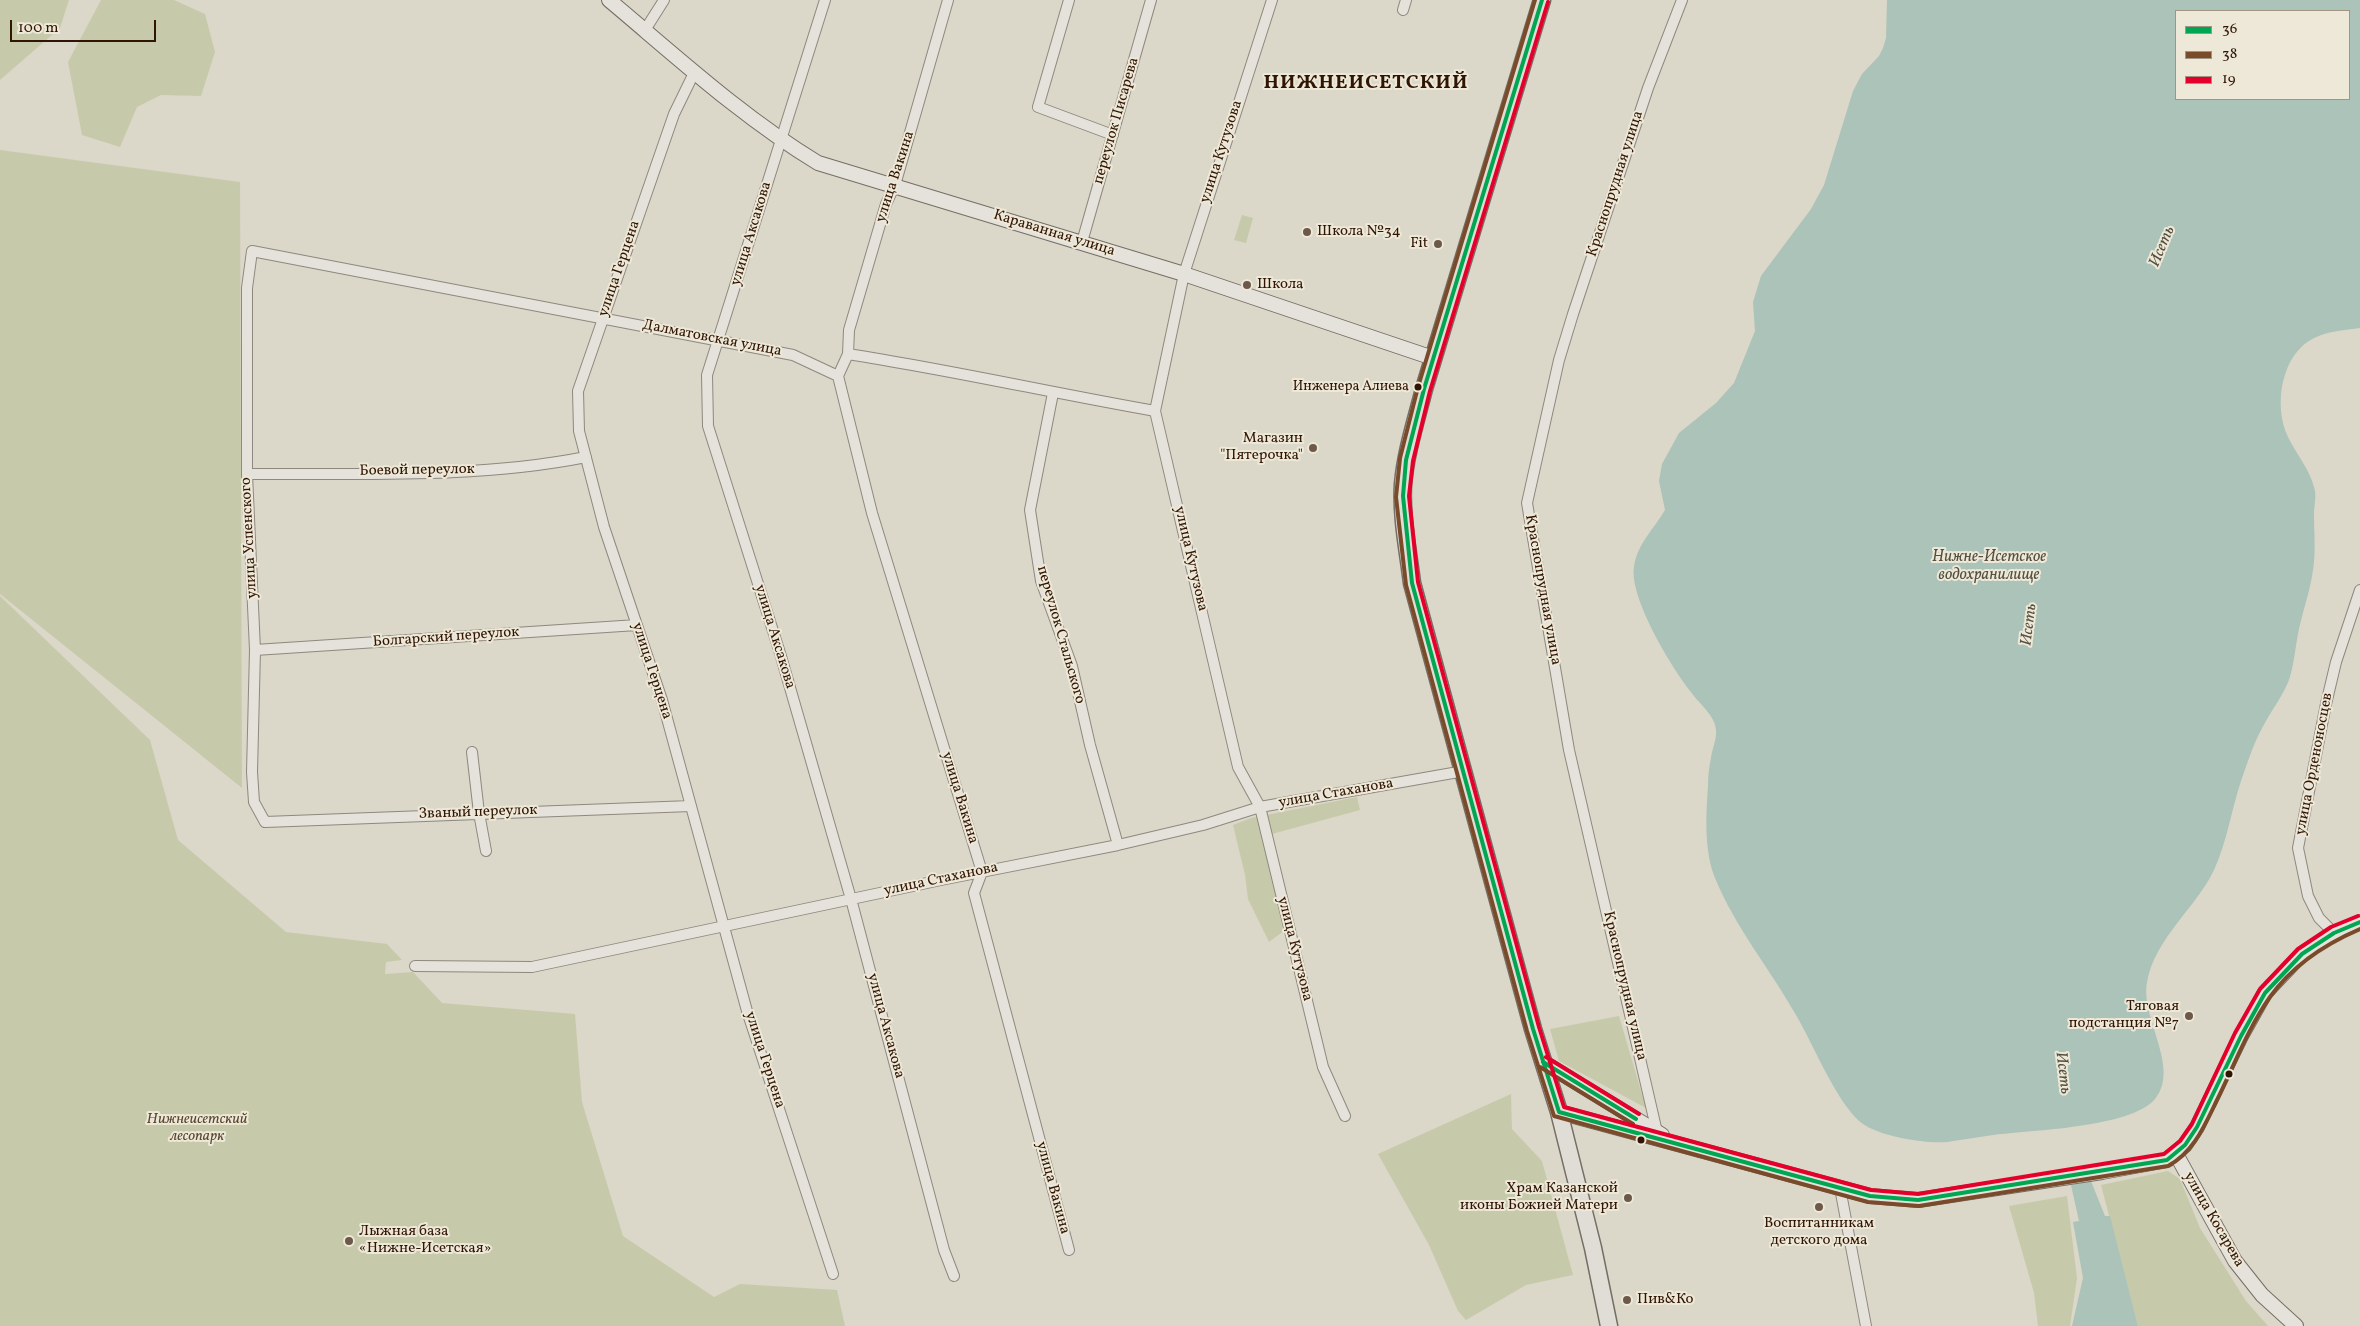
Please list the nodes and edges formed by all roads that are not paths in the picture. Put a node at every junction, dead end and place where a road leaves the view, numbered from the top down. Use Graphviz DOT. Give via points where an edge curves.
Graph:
graph roads {
  1 [pos="609,0"];
  2 [pos="664,0"];
  3 [pos="824,0"];
  4 [pos="948,0"];
  5 [pos="1069,0"];
  6 [pos="1152,0"];
  7 [pos="1272,0"];
  8 [pos="1542,0"];
  9 [pos="1682,0"];
  10 [pos="645,30"];
  11 [pos="694,73"];
  12 [pos="1113,135"];
  13 [pos="780,140"];
  14 [pos="895,185"];
  15 [pos="1082,242"];
  16 [pos="252,251"];
  17 [pos="1184,274"];
  18 [pos="603,318"];
  19 [pos="719,341"];
  20 [pos="848,354"];
  21 [pos="1433,358"];
  22 [pos="838,376"];
  23 [pos="1053,393"];
  24 [pos="1155,412"];
  25 [pos="586,457"];
  26 [pos="247,474"];
  27 [pos="2360,590"];
  28 [pos="637,625"];
  29 [pos="255,650"];
  30 [pos="472,752"];
  31 [pos="1464,771"];
  32 [pos="691,806"];
  33 [pos="1260,807"];
  34 [pos="479,813"];
  35 [pos="265,822"];
  36 [pos="1118,845"];
  37 [pos="486,851"];
  38 [pos="982,872"];
  39 [pos="851,899"];
  40 [pos="2360,922"];
  41 [pos="723,926"];
  42 [pos="2334,933"];
  43 [pos="416,966"];
  44 [pos="1543,1062"];
  45 [pos="1559,1112"];
  46 [pos="1345,1116"];
  47 [pos="1658,1132"];
  48 [pos="1676,1144"];
  49 [pos="2176,1154"];
  50 [pos="1840,1188"];
  51 [pos="1069,1250"];
  52 [pos="833,1274"];
  53 [pos="954,1276"];
  54 [pos="1609,1326"];
  55 [pos="1866,1326"];
  56 [pos="2296,1326"];
  1 -- 10 [label="street, Караванная улица"];
  2 -- 10 [label="street"];
  3 -- 13 [label="street, улица Аксакова"];
  4 -- 14 [label="street, улица Вакина"];
  5 -- 12 [label="street" via="1038,107"];
  6 -- 12 [label="street, переулок Писарева"];
  7 -- 17 [label="street, улица Кутузова"];
  8 -- 21 [label="main road"];
  9 -- 47 [label="street, Краснопрудная улица" via="1648,88 1573,314 1559,360 1527,503 1569,750"];
  10 -- 11 [label="street, Караванная улица"];
  11 -- 13 [label="street, Караванная улица"];
  11 -- 18 [label="street, улица Герцена" via="674,114"];
  12 -- 15 [label="street, переулок Писарева"];
  13 -- 14 [label="street, Караванная улица" via="818,163"];
  13 -- 19 [label="street, улица Аксакова"];
  14 -- 15 [label="street, Караванная улица"];
  14 -- 20 [label="street, улица Вакина" via="886,204 849,330"];
  15 -- 17 [label="street, Караванная улица"];
  16 -- 18 [label="street, Далматовская улица"];
  16 -- 26 [label="street, улица Успенского" via="247,288"];
  17 -- 21 [label="street, Караванная улица"];
  17 -- 24 [label="street, улица Кутузова"];
  18 -- 19 [label="street, Далматовская улица"];
  18 -- 25 [label="street, улица Герцена" via="578,391 579,431"];
  19 -- 22 [label="street, Далматовская улица" via="793,355"];
  19 -- 39 [label="street, улица Аксакова" via="707,375 708,426 780,654"];
  20 -- 22 [label="street"];
  20 -- 23 [label="street"];
  21 -- 31 [label="main road" via="1408,450 1403,519 1412,583"];
  22 -- 38 [label="street, улица Вакина" via="872,513"];
  23 -- 24 [label="street"];
  23 -- 36 [label="street, переулок Стальского" via="1030,510 1041,580 1072,666"];
  24 -- 33 [label="street, улица Кутузова" via="1238,767"];
  25 -- 26 [label="street, Боевой переулок" via="543,466 439,472"];
  25 -- 28 [label="street, улица Герцена" via="604,527"];
  26 -- 29 [label="street, улица Успенского"];
  27 -- 42 [label="street, улица Орденоносцев" via="2336,662 2298,848 2308,896 2319,918"];
  28 -- 29 [label="street, Болгарский переулок"];
  28 -- 32 [label="street, улица Герцена" via="662,700"];
  29 -- 35 [label="street, улица Успенского" via="252,772 254,802"];
  30 -- 34 [label="street"];
  31 -- 33 [label="street, улица Стаханова"];
  31 -- 44 [label="main road"];
  32 -- 34 [label="street, Званый переулок"];
  32 -- 41 [label="street, улица Герцена"];
  33 -- 36 [label="street, улица Стаханова" via="1203,825"];
  33 -- 46 [label="street, улица Кутузова" via="1323,1067"];
  34 -- 35 [label="street, Званый переулок"];
  34 -- 37 [label="street"];
  36 -- 38 [label="street, улица Стаханова"];
  38 -- 39 [label="street, улица Стаханова"];
  38 -- 51 [label="street, улица Вакина" via="974,893"];
  39 -- 41 [label="street, улица Стаханова"];
  39 -- 53 [label="street, улица Аксакова" via="944,1250"];
  40 -- 42 [label="street"];
  41 -- 43 [label="street, улица Стаханова" via="532,967"];
  41 -- 52 [label="street, улица Герцена"];
  42 -- 49 [label="street" via="2302,954 2266,993 2241,1036 2197,1127"];
  44 -- 45 [label="main road"];
  44 -- 47 [label="street"];
  45 -- 48 [label="street"];
  45 -- 54 [label="main road"];
  47 -- 48 [label="street"];
  48 -- 50 [label="street"];
  49 -- 50 [label="street" via="2167,1160 2102,1172 1918,1200 1870,1196"];
  49 -- 56 [label="street, улица Косарева" via="2235,1261 2262,1295"];
  50 -- 55 [label="street"];
}
